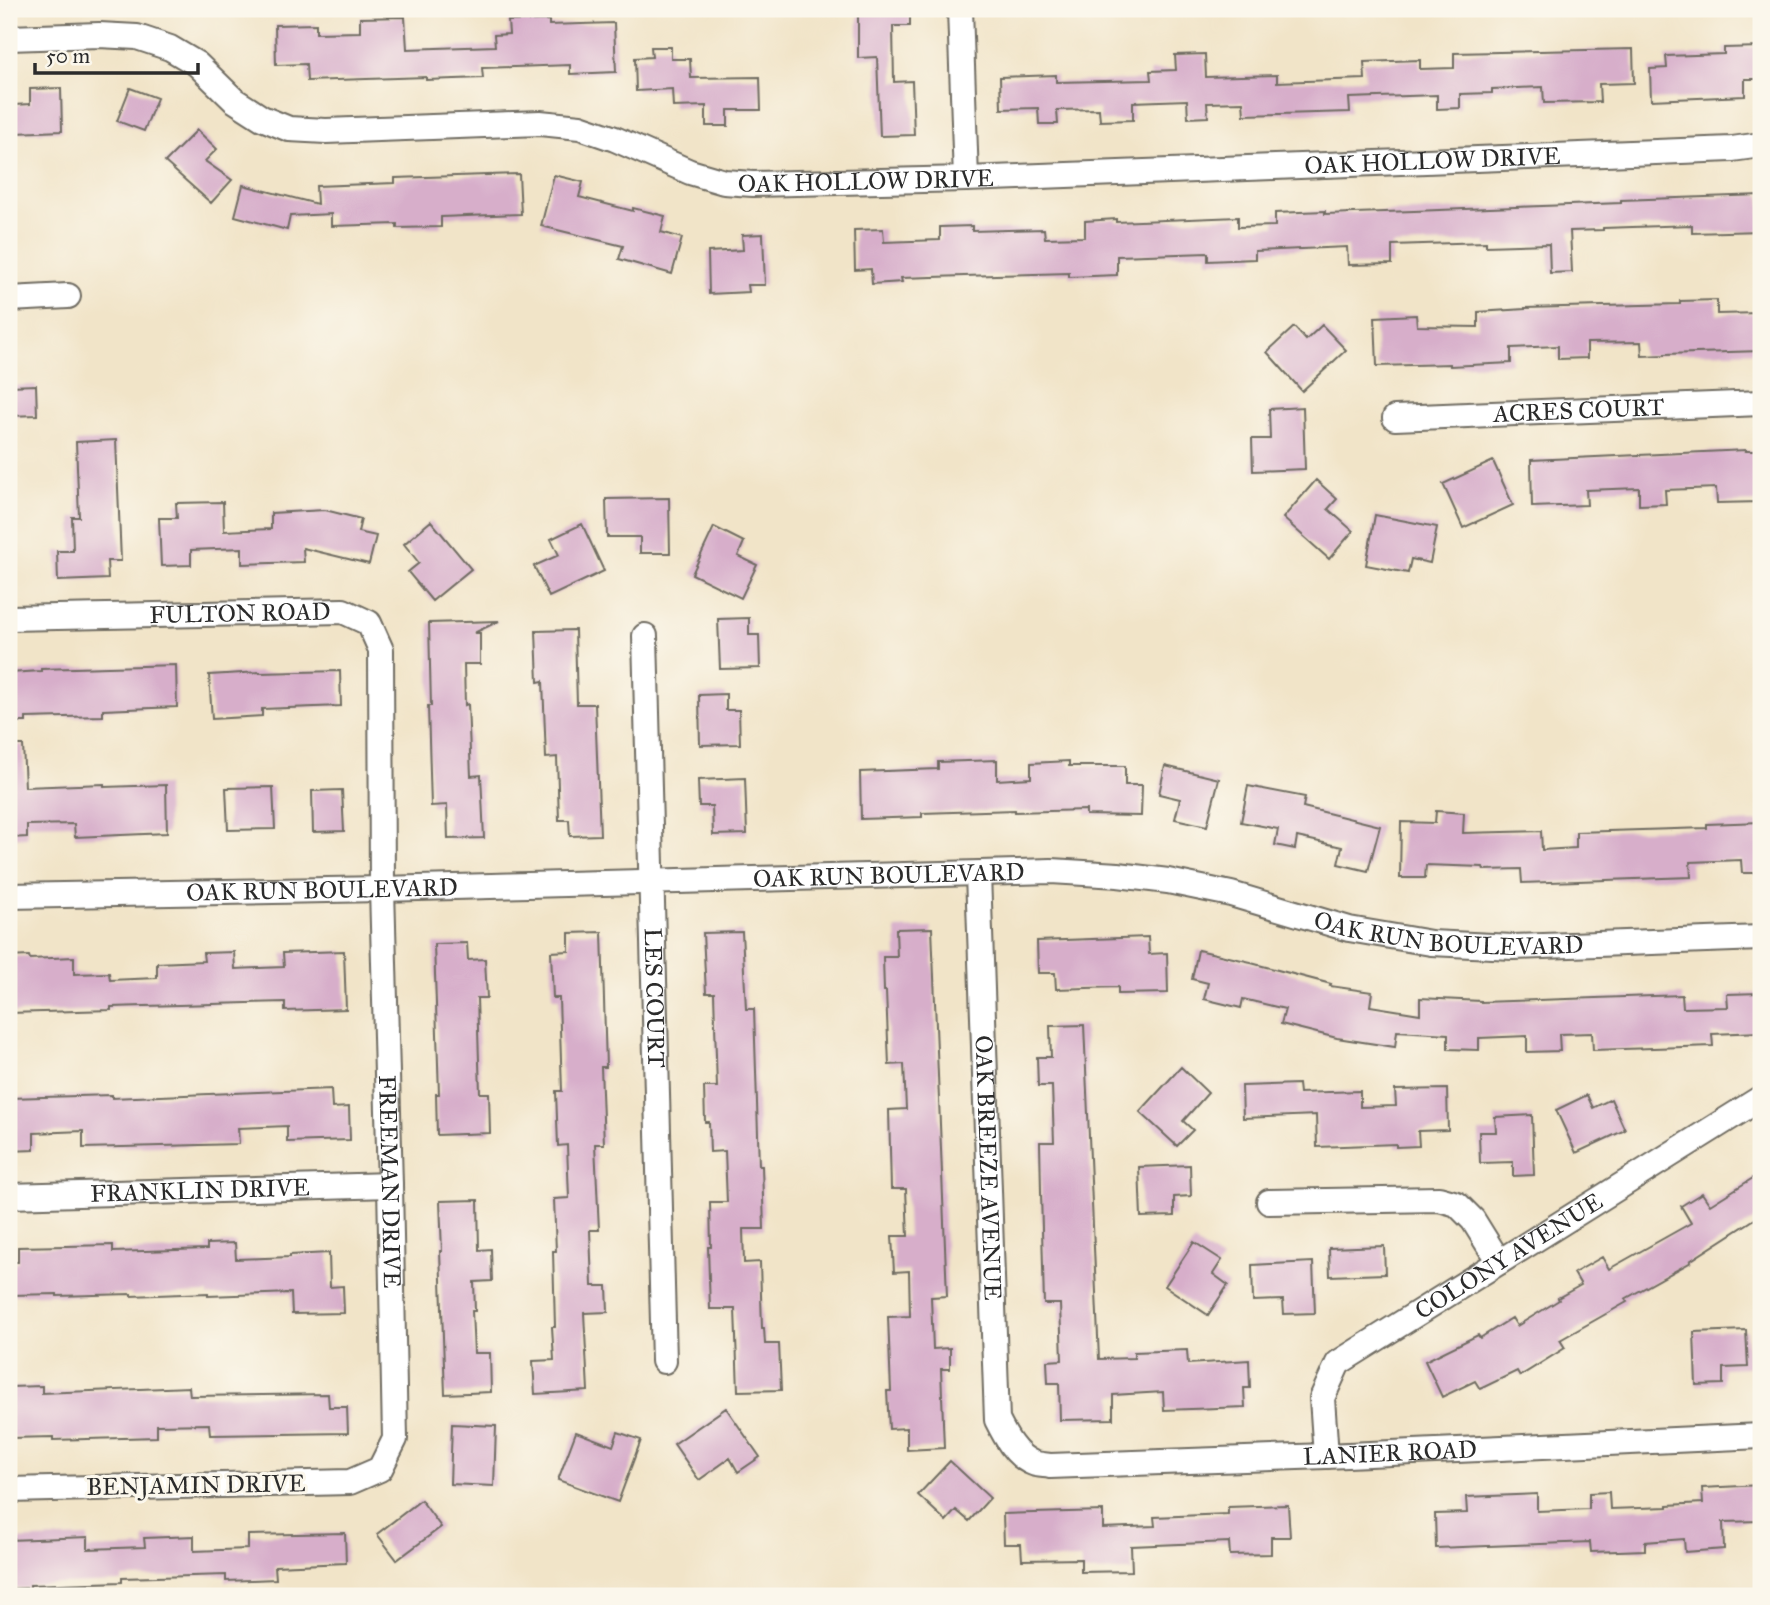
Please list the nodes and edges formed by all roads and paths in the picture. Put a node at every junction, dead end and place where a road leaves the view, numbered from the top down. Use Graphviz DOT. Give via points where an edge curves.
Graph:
graph roads {
  1 [pos="960,9"];
  2 [pos="9,38"];
  3 [pos="1761,145"];
  4 [pos="966,179"];
  5 [pos="68,296"];
  6 [pos="9,299"];
  7 [pos="1761,403"];
  8 [pos="1395,418"];
  9 [pos="9,618"];
  10 [pos="645,636"];
  11 [pos="978,874"];
  12 [pos="651,881"];
  13 [pos="382,889"];
  14 [pos="9,896"];
  15 [pos="1761,938"];
  16 [pos="1761,1098"];
  17 [pos="390,1185"];
  18 [pos="9,1196"];
  19 [pos="1269,1202"];
  20 [pos="1499,1262"];
  21 [pos="664,1361"];
  22 [pos="1761,1436"];
  23 [pos="1020,1454"];
  24 [pos="1326,1456"];
  25 [pos="380,1469"];
  26 [pos="9,1490"];
  1 -- 4 [label="street"];
  2 -- 4 [label="street, OAK HOLLOW DRIVE" via="137,37 170,48 197,64 234,100 289,129 540,123 580,127 724,182"];
  3 -- 4 [label="street, OAK HOLLOW DRIVE"];
  5 -- 6 [label="street"];
  7 -- 8 [label="street, ACRES COURT"];
  9 -- 13 [label="street, FULTON ROAD" via="343,611 369,623 381,650"];
  10 -- 12 [label="street, LES COURT"];
  11 -- 12 [label="street, OAK RUN BOULEVARD"];
  11 -- 15 [label="street, OAK RUN BOULEVARD" via="1051,871 1168,881 1231,894 1349,929 1431,943 1513,947"];
  11 -- 23 [label="street, OAK BREEZE AVENUE" via="997,1420"];
  12 -- 13 [label="street, OAK RUN BOULEVARD"];
  12 -- 21 [label="street, LES COURT"];
  13 -- 14 [label="street, OAK RUN BOULEVARD"];
  13 -- 17 [label="street, FREEMAN DRIVE"];
  16 -- 20 [label="street, COLONY AVENUE"];
  17 -- 18 [label="street, FRANKLIN DRIVE"];
  17 -- 25 [label="street, FREEMAN DRIVE" via="395,1439"];
  19 -- 20 [label="street" via="1439,1199 1457,1204 1473,1220"];
  20 -- 24 [label="street, COLONY AVENUE" via="1338,1363 1322,1398"];
  22 -- 24 [label="street, LANIER ROAD"];
  23 -- 24 [label="street, LANIER ROAD" via="1033,1464 1050,1466"];
  25 -- 26 [label="street, BENJAMIN DRIVE" via="350,1482"];
}
